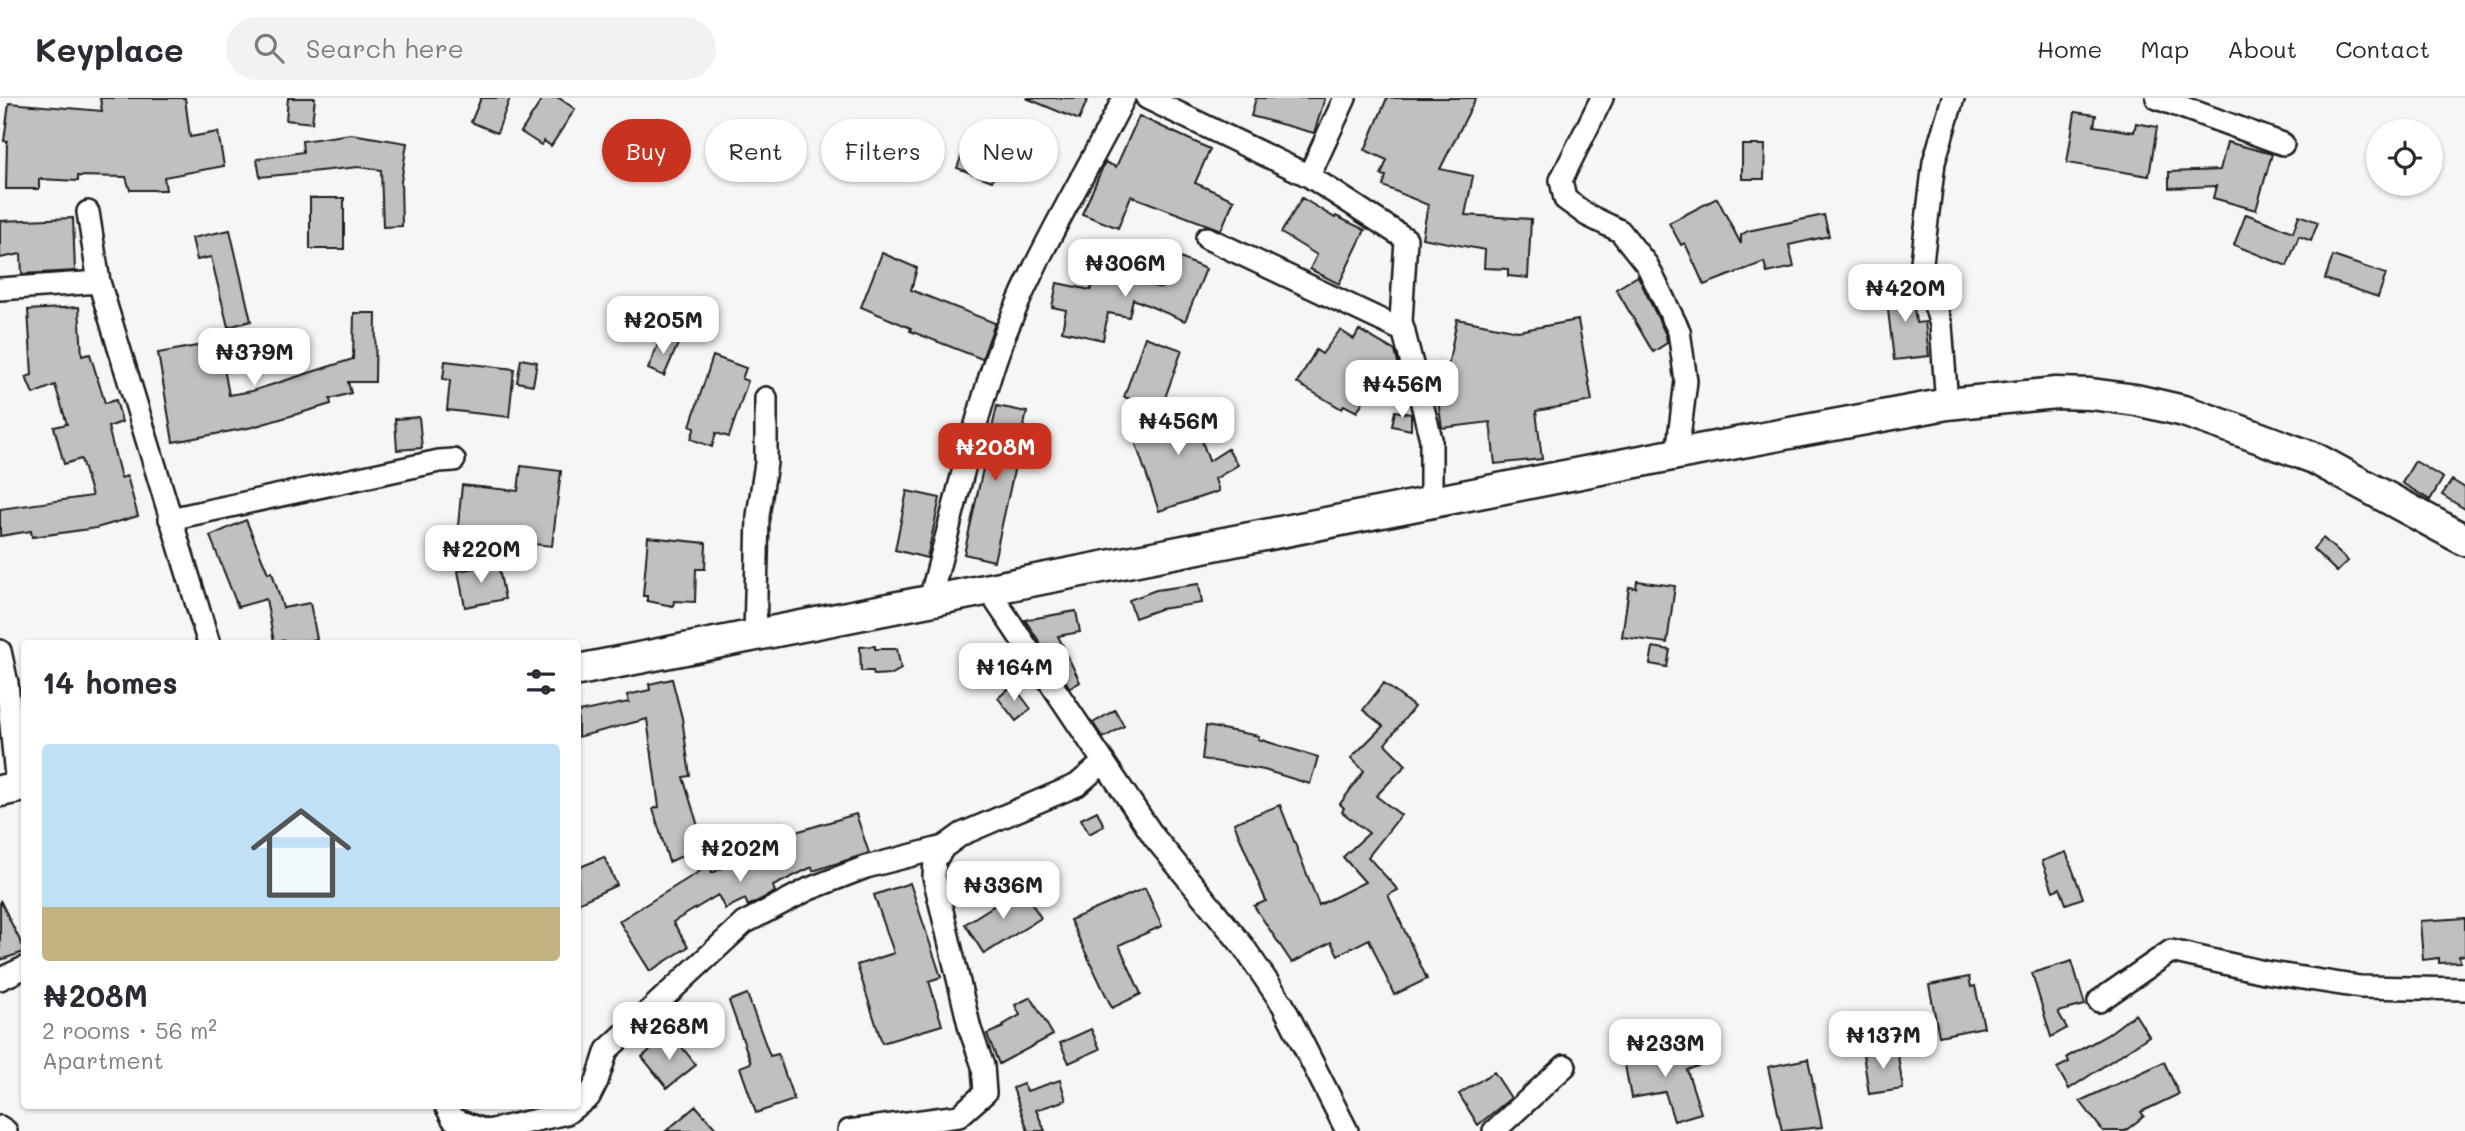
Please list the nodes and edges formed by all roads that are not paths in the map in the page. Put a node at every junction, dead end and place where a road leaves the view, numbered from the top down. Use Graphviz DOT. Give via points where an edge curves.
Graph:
graph roads {
  1 [pos="1124,98"];
  2 [pos="1147,98"];
  3 [pos="1345,98"];
  4 [pos="1602,98"];
  5 [pos="1953,98"];
  6 [pos="2157,98"];
  7 [pos="2283,144"];
  8 [pos="1309,176"];
  9 [pos="88,212"];
  10 [pos="1207,238"];
  11 [pos="99,282"];
  12 [pos="0,289"];
  13 [pos="1404,331"];
  14 [pos="766,398"];
  15 [pos="1947,404"];
  16 [pos="1677,454"];
  17 [pos="454,460"];
  18 [pos="1431,502"];
  19 [pos="170,519"];
  20 [pos="2465,540"];
  21 [pos="989,591"];
  22 [pos="929,603"];
  23 [pos="755,635"];
  24 [pos="208,640"];
  25 [pos="0,651"];
  26 [pos="581,669"];
  27 [pos="1104,762"];
  28 [pos="14,788"];
  29 [pos="944,847"];
  30 [pos="21,969"];
  31 [pos="0,979"];
  32 [pos="2465,989"];
  33 [pos="2099,1001"];
  34 [pos="1565,1066"];
  35 [pos="581,1103"];
  36 [pos="448,1109"];
  37 [pos="573,1109"];
  38 [pos="0,1127"];
  39 [pos="6,1131"];
  40 [pos="487,1131"];
  41 [pos="849,1131"];
  42 [pos="1347,1131"];
  43 [pos="1494,1131"];
  1 -- 22 [label="street" via="1038,256 995,361"];
  2 -- 8 [label="street"];
  3 -- 8 [label="street"];
  4 -- 16 [label="street" via="1561,180 1565,199 1620,231 1647,265 1679,331 1686,381"];
  5 -- 15 [label="street" via="1934,162 1922,262 1941,325"];
  6 -- 7 [label="street"];
  8 -- 13 [label="street" via="1406,239"];
  9 -- 11 [label="street"];
  10 -- 13 [label="street"];
  11 -- 12 [label="street"];
  11 -- 19 [label="street"];
  13 -- 18 [label="street" via="1431,439"];
  14 -- 23 [label="street"];
  15 -- 16 [label="main road"];
  15 -- 20 [label="main road" via="2091,394 2183,411 2314,458"];
  16 -- 18 [label="main road"];
  17 -- 19 [label="street"];
  18 -- 21 [label="main road"];
  19 -- 24 [label="street"];
  21 -- 22 [label="main road"];
  21 -- 27 [label="street"];
  22 -- 23 [label="main road"];
  23 -- 26 [label="main road"];
  25 -- 28 [label="street" via="7,683"];
  27 -- 29 [label="street" via="1077,785 962,834"];
  27 -- 42 [label="street" via="1154,837 1243,946 1283,1005"];
  29 -- 35 [label="street" via="866,867 809,889 744,923 607,1050 597,1081"];
  29 -- 41 [label="street" via="935,860 934,877 983,1066 985,1093 959,1116"];
  30 -- 31 [label="street"];
  32 -- 33 [label="street" via="2360,987 2171,951"];
  34 -- 43 [label="street"];
  36 -- 40 [label="street" via="453,1119"];
  37 -- 40 [label="street"];
  38 -- 39 [label="street"];
}
